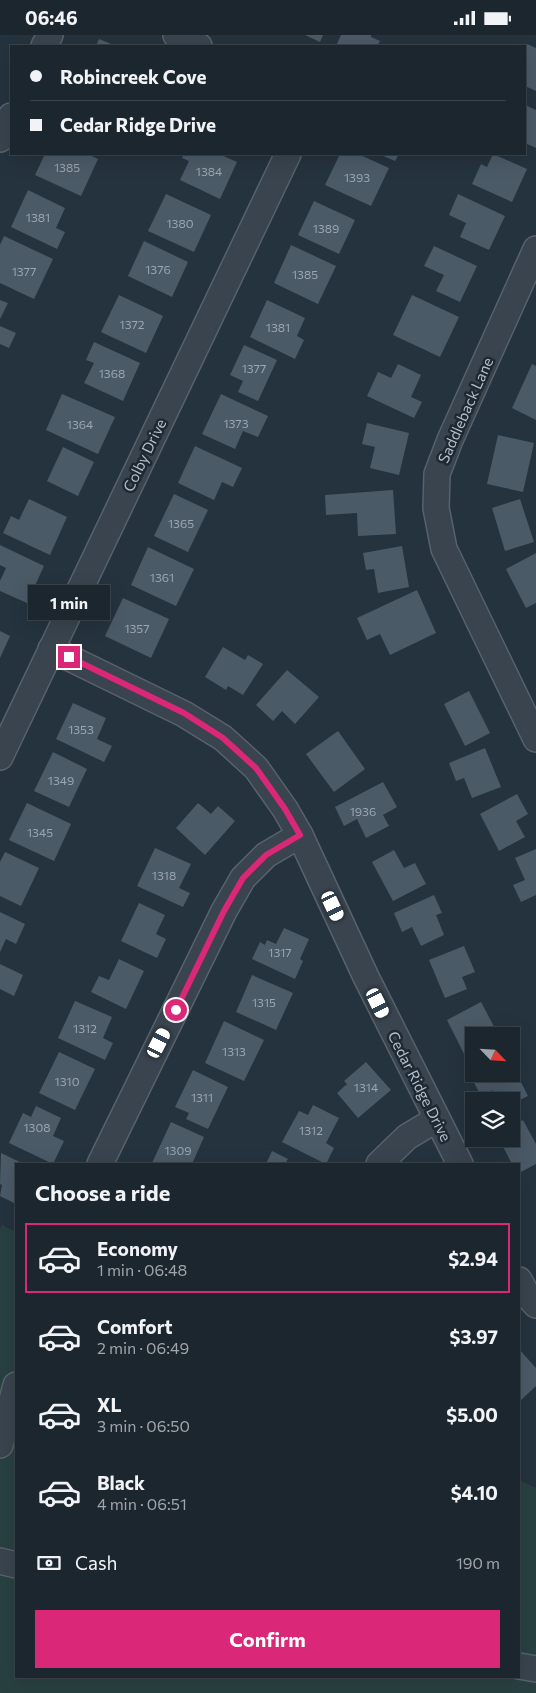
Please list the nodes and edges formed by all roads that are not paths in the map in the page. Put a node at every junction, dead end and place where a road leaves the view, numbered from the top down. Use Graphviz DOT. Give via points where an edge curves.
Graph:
graph roads {
  1 [pos="176,35"];
  2 [pos="197,45"];
  3 [pos="10,118"];
  4 [pos="0,139"];
  5 [pos="288,155"];
  6 [pos="536,249"];
  7 [pos="52,649"];
  8 [pos="536,739"];
  9 [pos="0,757"];
  10 [pos="300,835"];
  11 [pos="437,1119"];
  12 [pos="100,1163"];
  13 [pos="380,1163"];
  14 [pos="459,1163"];
  15 [pos="520,1282"];
  16 [pos="536,1305"];
  17 [pos="15,1389"];
  18 [pos="0,1445"];
  19 [pos="0,1561"];
  20 [pos="15,1565"];
  21 [pos="520,1666"];
  22 [pos="536,1669"];
  1 -- 2 [label="street"];
  3 -- 4 [label="street"];
  5 -- 7 [label="street, Colby Drive"];
  6 -- 8 [label="street, Saddleback Lane" via="450,439 438,474 436,508 444,549"];
  7 -- 9 [label="street, Colby Drive"];
  7 -- 10 [label="street, Cedar Ridge Drive" via="184,713 223,738 256,768"];
  10 -- 11 [label="street, Cedar Ridge Drive"];
  10 -- 12 [label="street" via="266,855 243,878"];
  11 -- 13 [label="street" via="407,1137"];
  11 -- 14 [label="street, Cedar Ridge Drive"];
  15 -- 16 [label="street"];
  17 -- 18 [label="street"];
  19 -- 20 [label="street"];
  21 -- 22 [label="street"];
}
